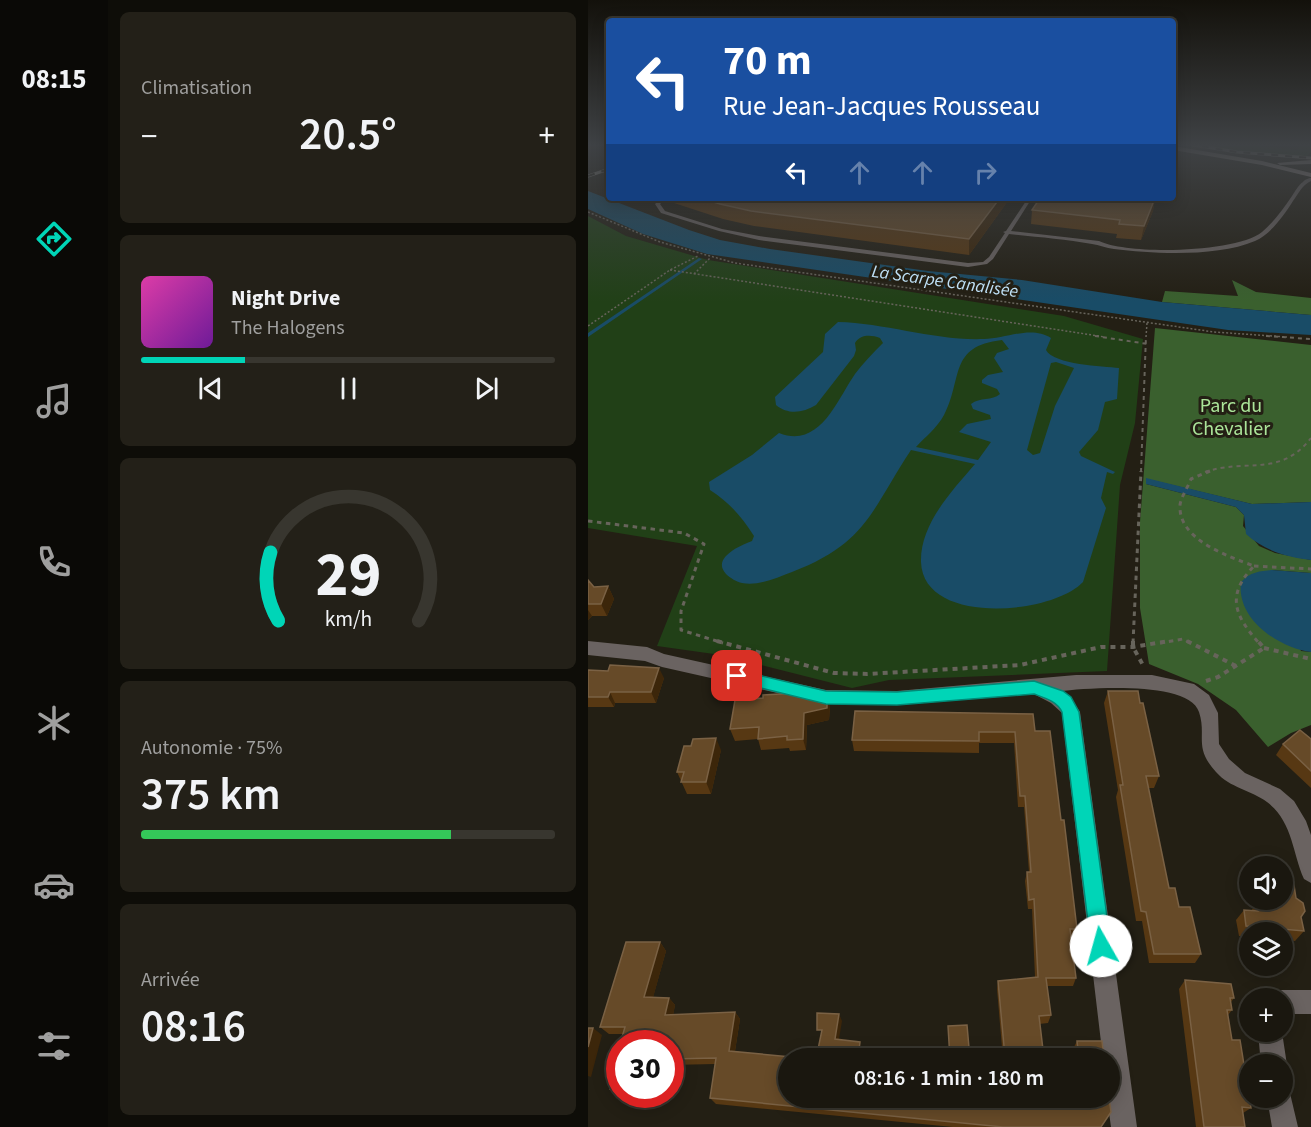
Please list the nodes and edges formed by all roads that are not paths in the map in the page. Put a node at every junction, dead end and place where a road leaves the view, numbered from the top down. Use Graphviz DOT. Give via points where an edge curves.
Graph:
graph roads {
  1 [pos="1293,197"];
  2 [pos="660,201"];
  3 [pos="1028,201"];
  4 [pos="1006,232"];
  5 [pos="588,648"];
  6 [pos="1034,688"];
  7 [pos="1311,872"];
  8 [pos="1293,1002"];
  9 [pos="1311,1002"];
  10 [pos="1282,1108"];
  11 [pos="1124,1127"];
  12 [pos="1285,1127"];
  1 -- 4 [label="lane" via="1256,238 1223,247 1140,250"];
  2 -- 4 [label="lane" via="657,204 663,212 721,230 968,265 985,263 991,258"];
  3 -- 4 [label="lane"];
  5 -- 6 [label="street" via="647,654 826,697 897,698"];
  6 -- 7 [label="street" via="1076,682 1152,682 1188,689 1203,700 1209,713 1210,746 1222,765 1238,779 1274,795 1287,808 1299,828"];
  6 -- 11 [label="street" via="1057,696 1071,712"];
  8 -- 9 [label="street"];
  10 -- 12 [label="street"];
}
